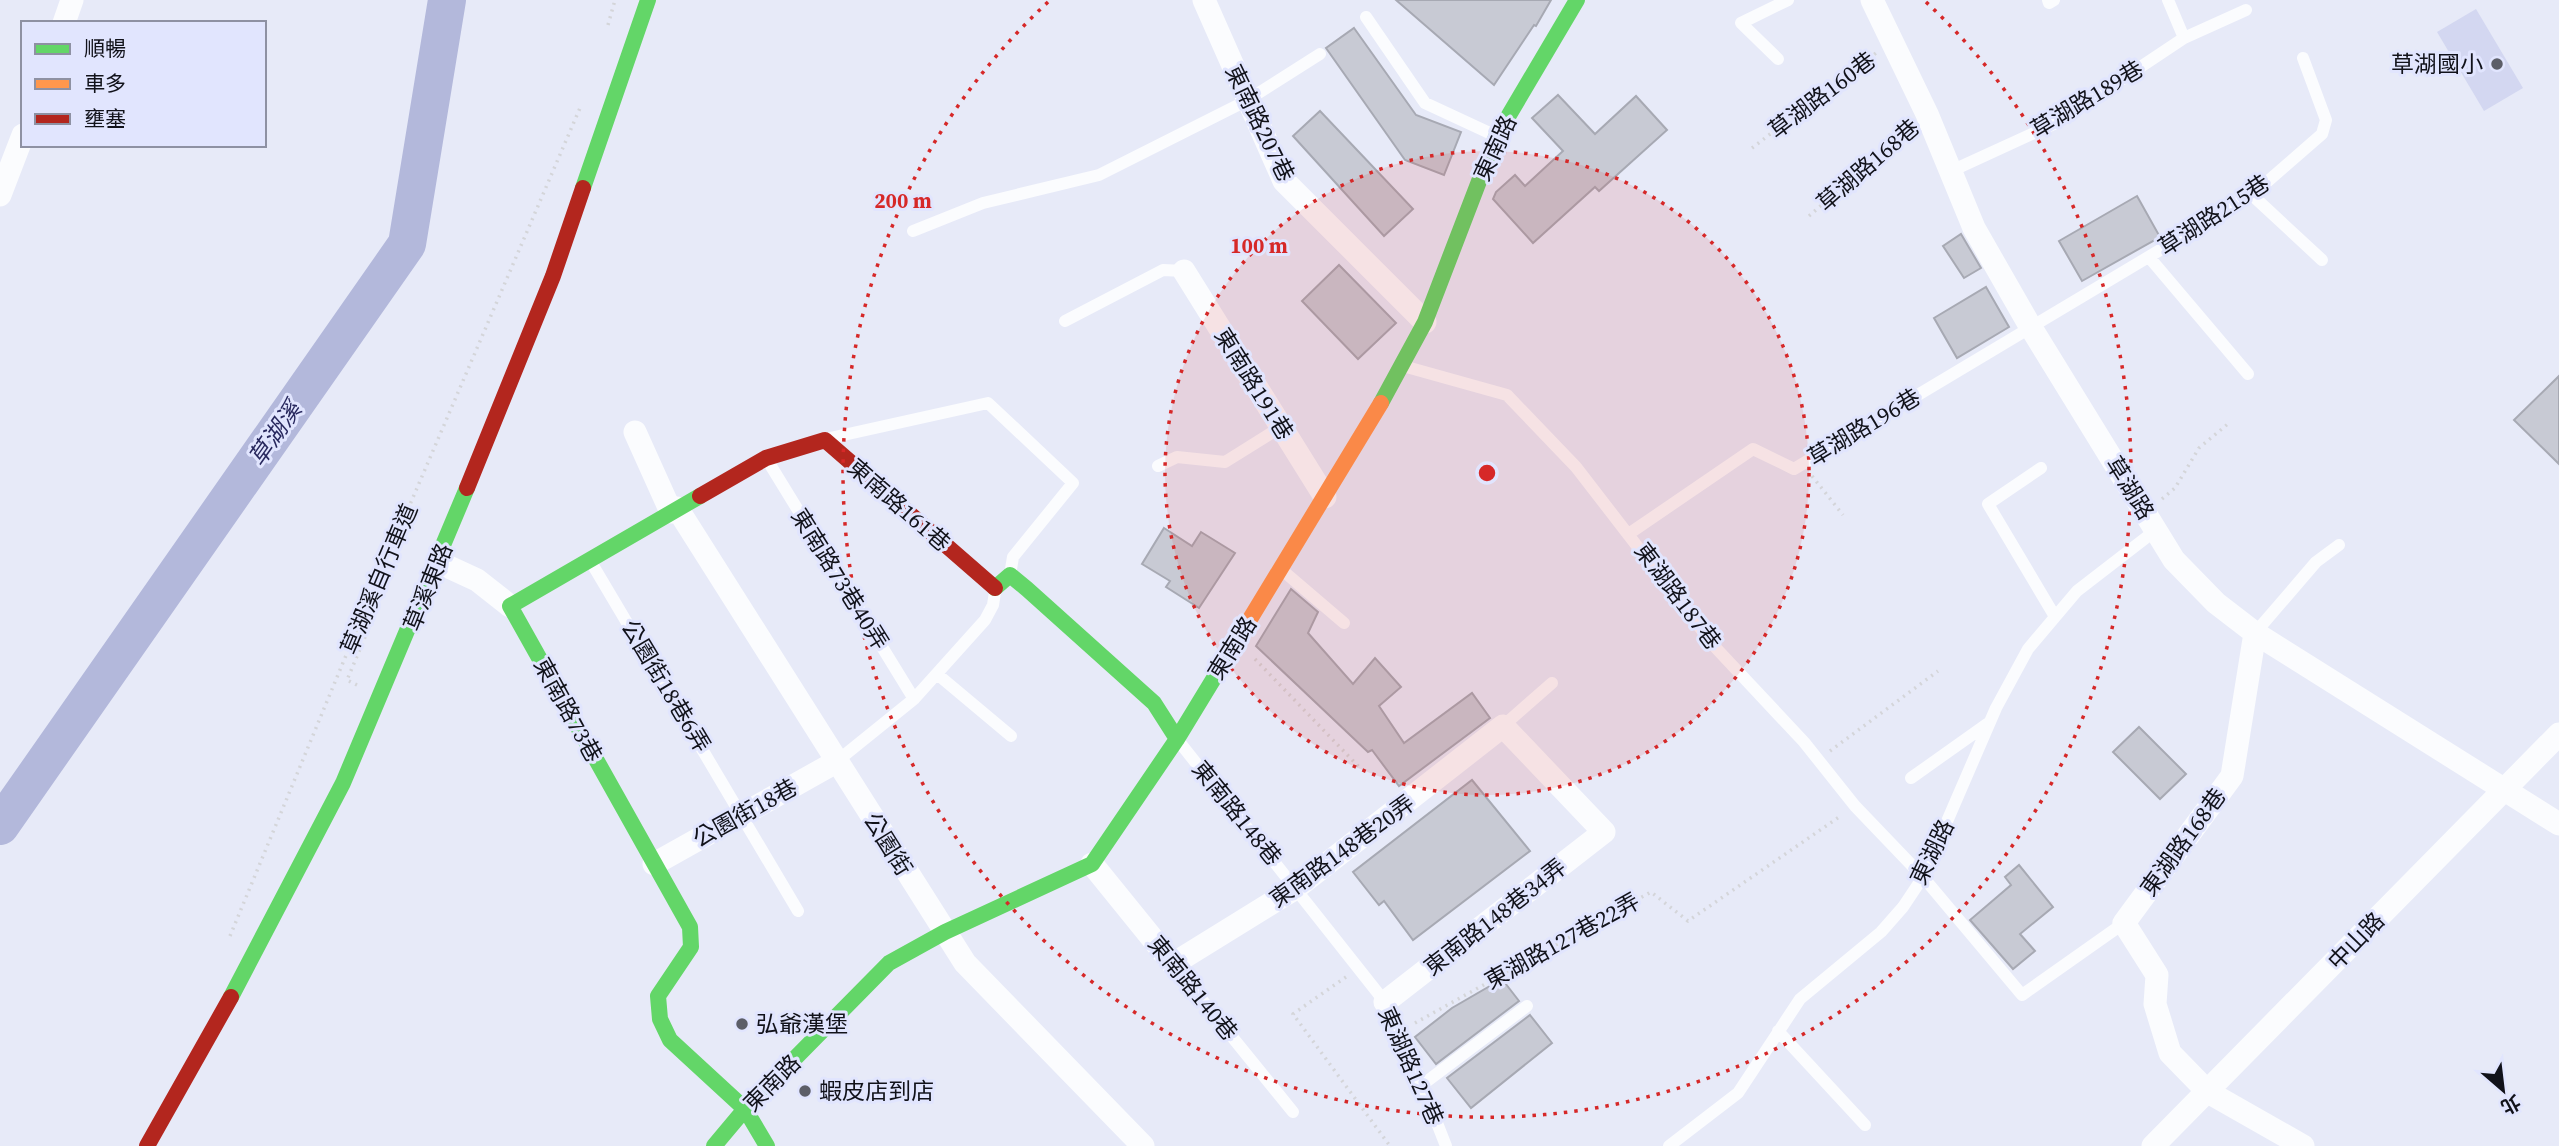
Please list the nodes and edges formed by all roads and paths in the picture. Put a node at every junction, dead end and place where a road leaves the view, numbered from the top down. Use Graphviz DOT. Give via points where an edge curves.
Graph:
graph roads {
  1 [pos="72,0"];
  2 [pos="615,0"];
  3 [pos="648,0"];
  4 [pos="1204,0"];
  5 [pos="1577,0"];
  6 [pos="1788,0"];
  7 [pos="1872,0"];
  8 [pos="2048,0"];
  9 [pos="2054,0"];
  10 [pos="2168,0"];
  11 [pos="2246,10"];
  12 [pos="1366,17"];
  13 [pos="65,21"];
  14 [pos="605,38"];
  15 [pos="2184,38"];
  16 [pos="1892,42"];
  17 [pos="1320,54"];
  18 [pos="2303,58"];
  19 [pos="1778,60"];
  20 [pos="583,101"];
  21 [pos="1246,101"];
  22 [pos="1927,114"];
  23 [pos="1496,137"];
  24 [pos="21,140"];
  25 [pos="1752,148"];
  26 [pos="1950,172"];
  27 [pos="0,195"];
  28 [pos="2252,195"];
  29 [pos="1809,216"];
  30 [pos="913,231"];
  31 [pos="2149,257"];
  32 [pos="2322,260"];
  33 [pos="1184,271"];
  34 [pos="1065,321"];
  35 [pos="1425,322"];
  36 [pos="2030,326"];
  37 [pos="1402,366"];
  38 [pos="2248,374"];
  39 [pos="2229,423"];
  40 [pos="1281,427"];
  41 [pos="635,432"];
  42 [pos="825,440"];
  43 [pos="766,458"];
  44 [pos="1802,464"];
  45 [pos="1158,466"];
  46 [pos="2041,468"];
  47 [pos="1325,496"];
  48 [pos="674,510"];
  49 [pos="1843,516"];
  50 [pos="2150,522"];
  51 [pos="1630,533"];
  52 [pos="2339,545"];
  53 [pos="589,559"];
  54 [pos="438,562"];
  55 [pos="1282,569"];
  56 [pos="1010,575"];
  57 [pos="996,589"];
  58 [pos="510,606"];
  59 [pos="2054,615"];
  60 [pos="1344,623"];
  61 [pos="2255,633"];
  62 [pos="1237,639"];
  63 [pos="1938,671"];
  64 [pos="937,674"];
  65 [pos="1552,683"];
  66 [pos="914,699"];
  67 [pos="1990,722"];
  68 [pos="1503,726"];
  69 [pos="2559,734"];
  70 [pos="1011,736"];
  71 [pos="1177,739"];
  72 [pos="1819,760"];
  73 [pos="836,762"];
  74 [pos="1359,766"];
  75 [pos="1911,778"];
  76 [pos="2503,791"];
  77 [pos="1855,806"];
  78 [pos="742,814"];
  79 [pos="2559,824"];
  80 [pos="654,864"];
  81 [pos="1092,864"];
  82 [pos="1923,877"];
  83 [pos="1296,888"];
  84 [pos="798,911"];
  85 [pos="2124,923"];
  86 [pos="944,932"];
  87 [pos="227,945"];
  88 [pos="1173,964"];
  89 [pos="1359,968"];
  90 [pos="1385,1002"];
  91 [pos="1527,1006"];
  92 [pos="1401,1031"];
  93 [pos="1777,1031"];
  94 [pos="1422,1085"];
  95 [pos="2208,1092"];
  96 [pos="745,1108"];
  97 [pos="1293,1112"];
  98 [pos="1865,1125"];
  99 [pos="147,1146"];
  100 [pos="713,1146"];
  101 [pos="767,1146"];
  102 [pos="1143,1146"];
  103 [pos="1390,1146"];
  104 [pos="1446,1146"];
  105 [pos="1669,1146"];
  106 [pos="2153,1146"];
  107 [pos="2303,1146"];
  1 -- 13 [label="street"];
  2 -- 14 [label="path"];
  3 -- 54 [label="street, 草溪東路" via="553,276"];
  4 -- 21 [label="street, 東南路207巷"];
  5 -- 23 [label="street, 東南路"];
  6 -- 19 [label="lane" via="1741,23"];
  7 -- 16 [label="street, 草湖路"];
  8 -- 9 [label="lane"];
  10 -- 15 [label="lane"];
  11 -- 15 [label="lane, 草湖路189巷"];
  12 -- 23 [label="lane" via="1425,103"];
  15 -- 26 [label="lane, 草湖路189巷" via="2059,122"];
  16 -- 22 [label="street, 草湖路"];
  16 -- 25 [label="path, 草湖路160巷"];
  17 -- 21 [label="lane"];
  18 -- 28 [label="lane, 草湖路215巷" via="2326,120 2322,134"];
  20 -- 87 [label="path, 草湖溪自行車道"];
  21 -- 30 [label="lane" via="1099,175 982,203"];
  21 -- 35 [label="street, 東南路207巷" via="1284,181"];
  22 -- 26 [label="street, 草湖路"];
  22 -- 29 [label="path, 草湖路168巷"];
  23 -- 35 [label="street, 東南路"];
  24 -- 27 [label="street"];
  26 -- 36 [label="street, 草湖路" via="1974,228"];
  28 -- 31 [label="lane, 草湖路215巷"];
  28 -- 32 [label="lane"];
  31 -- 36 [label="lane, 草湖路215巷"];
  31 -- 38 [label="lane"];
  33 -- 34 [label="lane" via="1163,270"];
  33 -- 40 [label="street, 東南路191巷"];
  35 -- 37 [label="street, 東南路"];
  36 -- 44 [label="lane, 草湖路196巷"];
  36 -- 50 [label="street, 草湖路"];
  37 -- 47 [label="street, 東南路"];
  37 -- 51 [label="lane, 東湖路187巷" via="1507,394"];
  39 -- 50 [label="path" via="2199,448"];
  40 -- 45 [label="lane" via="1225,462 1177,457"];
  40 -- 47 [label="street, 東南路191巷"];
  41 -- 48 [label="street, 公園街"];
  42 -- 43 [label="street"];
  42 -- 56 [label="lane, 東南路161巷" via="988,403 1073,484 1013,557"];
  42 -- 57 [label="street, 東南路161巷"];
  43 -- 48 [label="street"];
  43 -- 66 [label="lane, 東南路73巷40弄"];
  44 -- 49 [label="path"];
  44 -- 51 [label="lane, 草湖路196巷" via="1794,469 1753,449"];
  46 -- 59 [label="lane" via="1989,504"];
  47 -- 55 [label="street, 東南路"];
  48 -- 53 [label="street"];
  48 -- 73 [label="street, 公園街"];
  50 -- 59 [label="lane, 東湖路"];
  50 -- 61 [label="street, 草湖路" via="2175,560 2216,603"];
  51 -- 72 [label="lane, 東湖路187巷" via="1715,647"];
  52 -- 61 [label="lane" via="2316,562"];
  53 -- 58 [label="street"];
  53 -- 78 [label="lane, 公園街18巷6弄"];
  54 -- 58 [label="street" via="477,580"];
  54 -- 99 [label="street, 草溪東路" via="343,783 243,976"];
  55 -- 60 [label="lane"];
  55 -- 62 [label="street, 東南路"];
  56 -- 57 [label="street"];
  56 -- 71 [label="street" via="1154,703"];
  57 -- 64 [label="lane" via="985,620"];
  58 -- 80 [label="street, 東南路73巷"];
  59 -- 67 [label="lane, 東湖路" via="2028,649"];
  61 -- 76 [label="street, 草湖路"];
  61 -- 85 [label="street, 東湖路168巷" via="2232,776"];
  62 -- 71 [label="street, 東南路"];
  62 -- 74 [label="path"];
  63 -- 72 [label="path"];
  64 -- 66 [label="lane"];
  64 -- 70 [label="lane"];
  65 -- 68 [label="lane, 東南路148巷20弄"];
  66 -- 73 [label="lane"];
  67 -- 75 [label="lane"];
  67 -- 82 [label="lane, 東湖路"];
  68 -- 83 [label="street, 東南路148巷20弄"];
  68 -- 90 [label="street, 東南路148巷34弄" via="1604,832"];
  69 -- 76 [label="street, 中山路"];
  71 -- 81 [label="street, 東南路"];
  71 -- 83 [label="lane, 東南路148巷"];
  72 -- 77 [label="lane, 東湖路187巷"];
  73 -- 78 [label="street, 公園街18巷"];
  73 -- 86 [label="street, 公園街"];
  76 -- 79 [label="street, 草湖路"];
  76 -- 95 [label="street, 中山路"];
  77 -- 82 [label="lane, 東湖路187巷"];
  77 -- 92 [label="path, 東湖路127巷22弄" via="1688,921 1651,892"];
  78 -- 80 [label="street, 公園街18巷"];
  78 -- 84 [label="lane, 公園街18巷6弄"];
  80 -- 96 [label="street, 東南路73巷" via="690,927 691,947 659,996 660,1019 677,1048"];
  81 -- 86 [label="street, 東南路"];
  81 -- 88 [label="street, 東南路140巷"];
  82 -- 85 [label="lane, 東湖路168巷" via="2022,995"];
  82 -- 93 [label="lane, 東湖路" via="1881,932 1800,999"];
  83 -- 88 [label="street, 東南路148巷20弄"];
  83 -- 89 [label="lane, 東湖路127巷"];
  85 -- 95 [label="street" via="2157,975 2155,1004 2170,1053"];
  86 -- 96 [label="street, 東南路" via="889,963"];
  86 -- 102 [label="street, 公園街" via="965,963"];
  88 -- 97 [label="lane, 東南路140巷"];
  89 -- 90 [label="lane, 東湖路127巷"];
  89 -- 103 [label="path" via="1293,1014"];
  90 -- 92 [label="lane, 東湖路127巷"];
  91 -- 94 [label="lane"];
  92 -- 94 [label="lane, 東湖路127巷"];
  93 -- 98 [label="lane"];
  93 -- 105 [label="lane, 東湖路" via="1738,1093"];
  94 -- 104 [label="lane, 東湖路127巷"];
  95 -- 106 [label="street, 中山路"];
  95 -- 107 [label="street"];
  96 -- 100 [label="street, 東南路"];
  96 -- 101 [label="street, 東南路73巷"];
}
